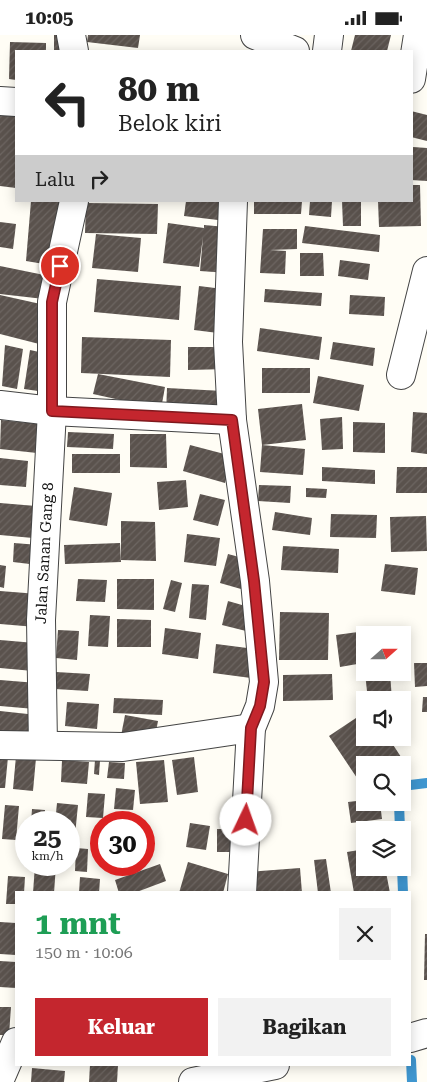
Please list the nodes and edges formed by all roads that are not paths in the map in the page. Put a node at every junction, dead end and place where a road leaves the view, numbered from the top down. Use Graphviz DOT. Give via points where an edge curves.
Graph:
graph roads {
  1 [pos="71,35"];
  2 [pos="244,35"];
  3 [pos="255,35"];
  4 [pos="329,35"];
  5 [pos="418,35"];
  6 [pos="74,50"];
  7 [pos="244,50"];
  8 [pos="292,50"];
  9 [pos="327,50"];
  10 [pos="413,66"];
  11 [pos="413,79"];
  12 [pos="427,79"];
  13 [pos="0,101"];
  14 [pos="15,102"];
  15 [pos="74,202"];
  16 [pos="232,202"];
  17 [pos="427,271"];
  18 [pos="401,375"];
  19 [pos="0,405"];
  20 [pos="52,411"];
  21 [pos="232,420"];
  22 [pos="251,728"];
  23 [pos="0,745"];
  24 [pos="43,745"];
  25 [pos="242,891"];
  26 [pos="427,1033"];
  27 [pos="411,1038"];
  28 [pos="15,1044"];
  29 [pos="264,1066"];
  30 [pos="233,1069"];
  31 [pos="0,1079"];
  32 [pos="192,1082"];
  1 -- 6 [label="street"];
  2 -- 7 [label="street"];
  3 -- 8 [label="street"];
  4 -- 9 [label="street"];
  5 -- 10 [label="street"];
  11 -- 12 [label="street"];
  13 -- 14 [label="street"];
  15 -- 20 [label="street, Jalan Sanan Gang 8" via="52,302"];
  16 -- 21 [label="street" via="228,342"];
  17 -- 18 [label="street"];
  19 -- 20 [label="street"];
  20 -- 21 [label="street"];
  20 -- 24 [label="street, Jalan Sanan Gang 8" via="41,620"];
  21 -- 22 [label="street" via="264,682 260,706"];
  22 -- 24 [label="street" via="123,747"];
  22 -- 25 [label="street"];
  23 -- 24 [label="street"];
  26 -- 27 [label="street"];
  28 -- 31 [label="street"];
  29 -- 30 [label="street"];
  30 -- 32 [label="street"];
}
